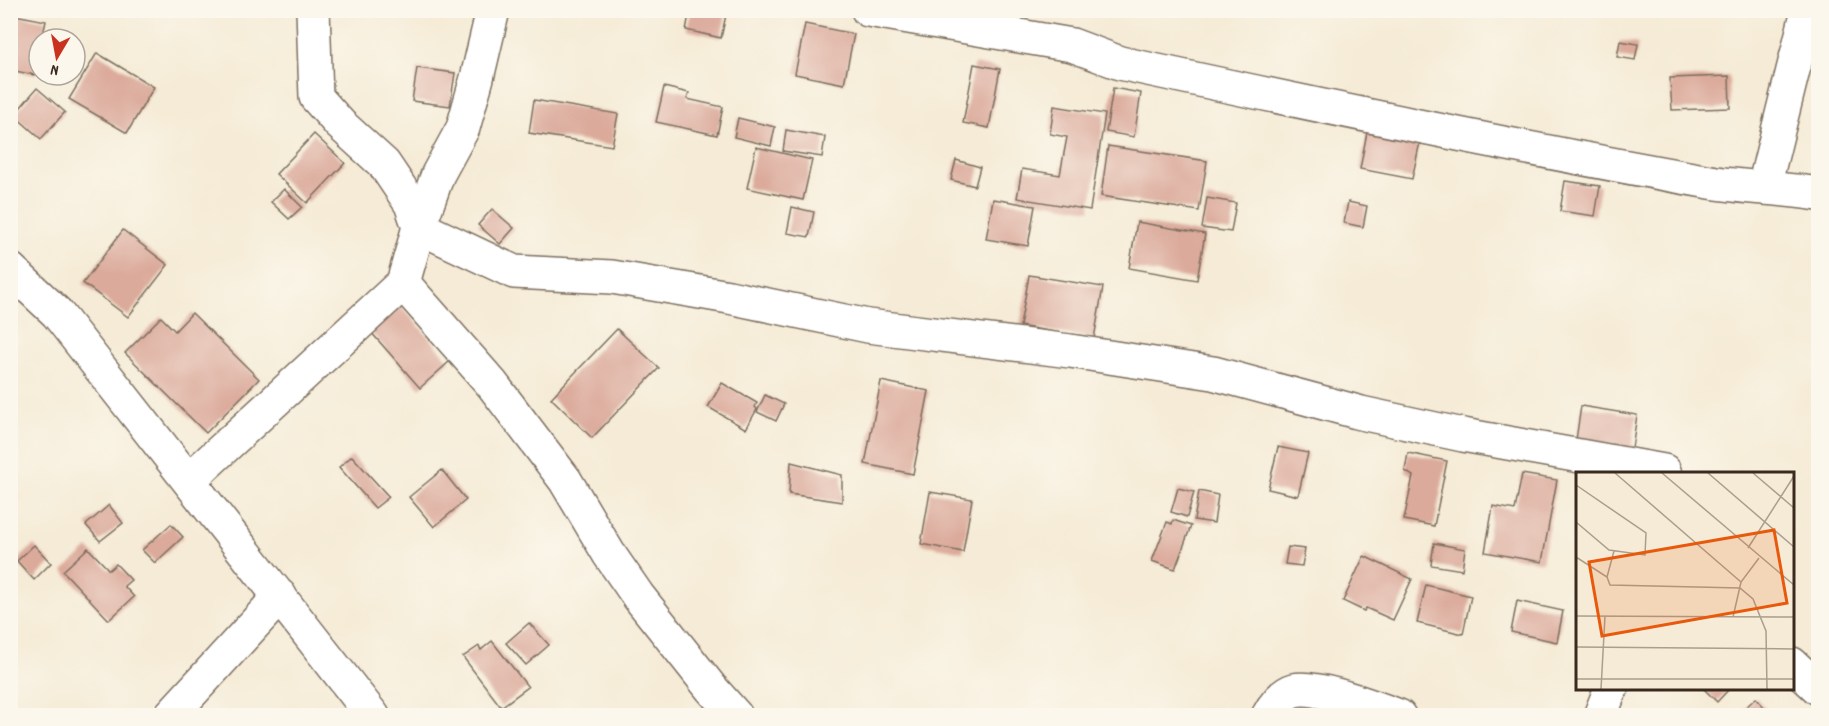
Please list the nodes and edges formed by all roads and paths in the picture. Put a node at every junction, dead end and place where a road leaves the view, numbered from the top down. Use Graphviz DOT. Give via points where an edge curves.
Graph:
graph roads {
  1 [pos="313,10"];
  2 [pos="493,10"];
  3 [pos="868,10"];
  4 [pos="1808,10"];
  5 [pos="1764,187"];
  6 [pos="1818,194"];
  7 [pos="419,227"];
  8 [pos="10,269"];
  9 [pos="403,284"];
  10 [pos="1664,472"];
  11 [pos="189,480"];
  12 [pos="280,596"];
  13 [pos="1793,666"];
  14 [pos="1818,688"];
  15 [pos="1610,690"];
  16 [pos="170,716"];
  17 [pos="373,716"];
  18 [pos="736,716"];
  19 [pos="1268,716"];
  20 [pos="1399,716"];
  21 [pos="1599,716"];
  1 -- 7 [label="street" via="316,97 384,164 411,204"];
  2 -- 7 [label="street" via="462,128 438,174"];
  3 -- 5 [label="street" via="1072,45 1120,63 1548,152 1714,183"];
  4 -- 5 [label="street"];
  5 -- 6 [label="street"];
  7 -- 9 [label="street"];
  7 -- 10 [label="street" via="514,272 612,277 868,326 1213,373 1361,413"];
  8 -- 11 [label="street" via="57,313"];
  9 -- 11 [label="street"];
  9 -- 18 [label="street" via="492,384 565,480 638,596"];
  11 -- 12 [label="street"];
  12 -- 16 [label="street"];
  12 -- 17 [label="street"];
  13 -- 14 [label="street"];
  15 -- 21 [label="street"];
  19 -- 20 [label="street" via="1274,704 1294,690 1320,690"];
}
